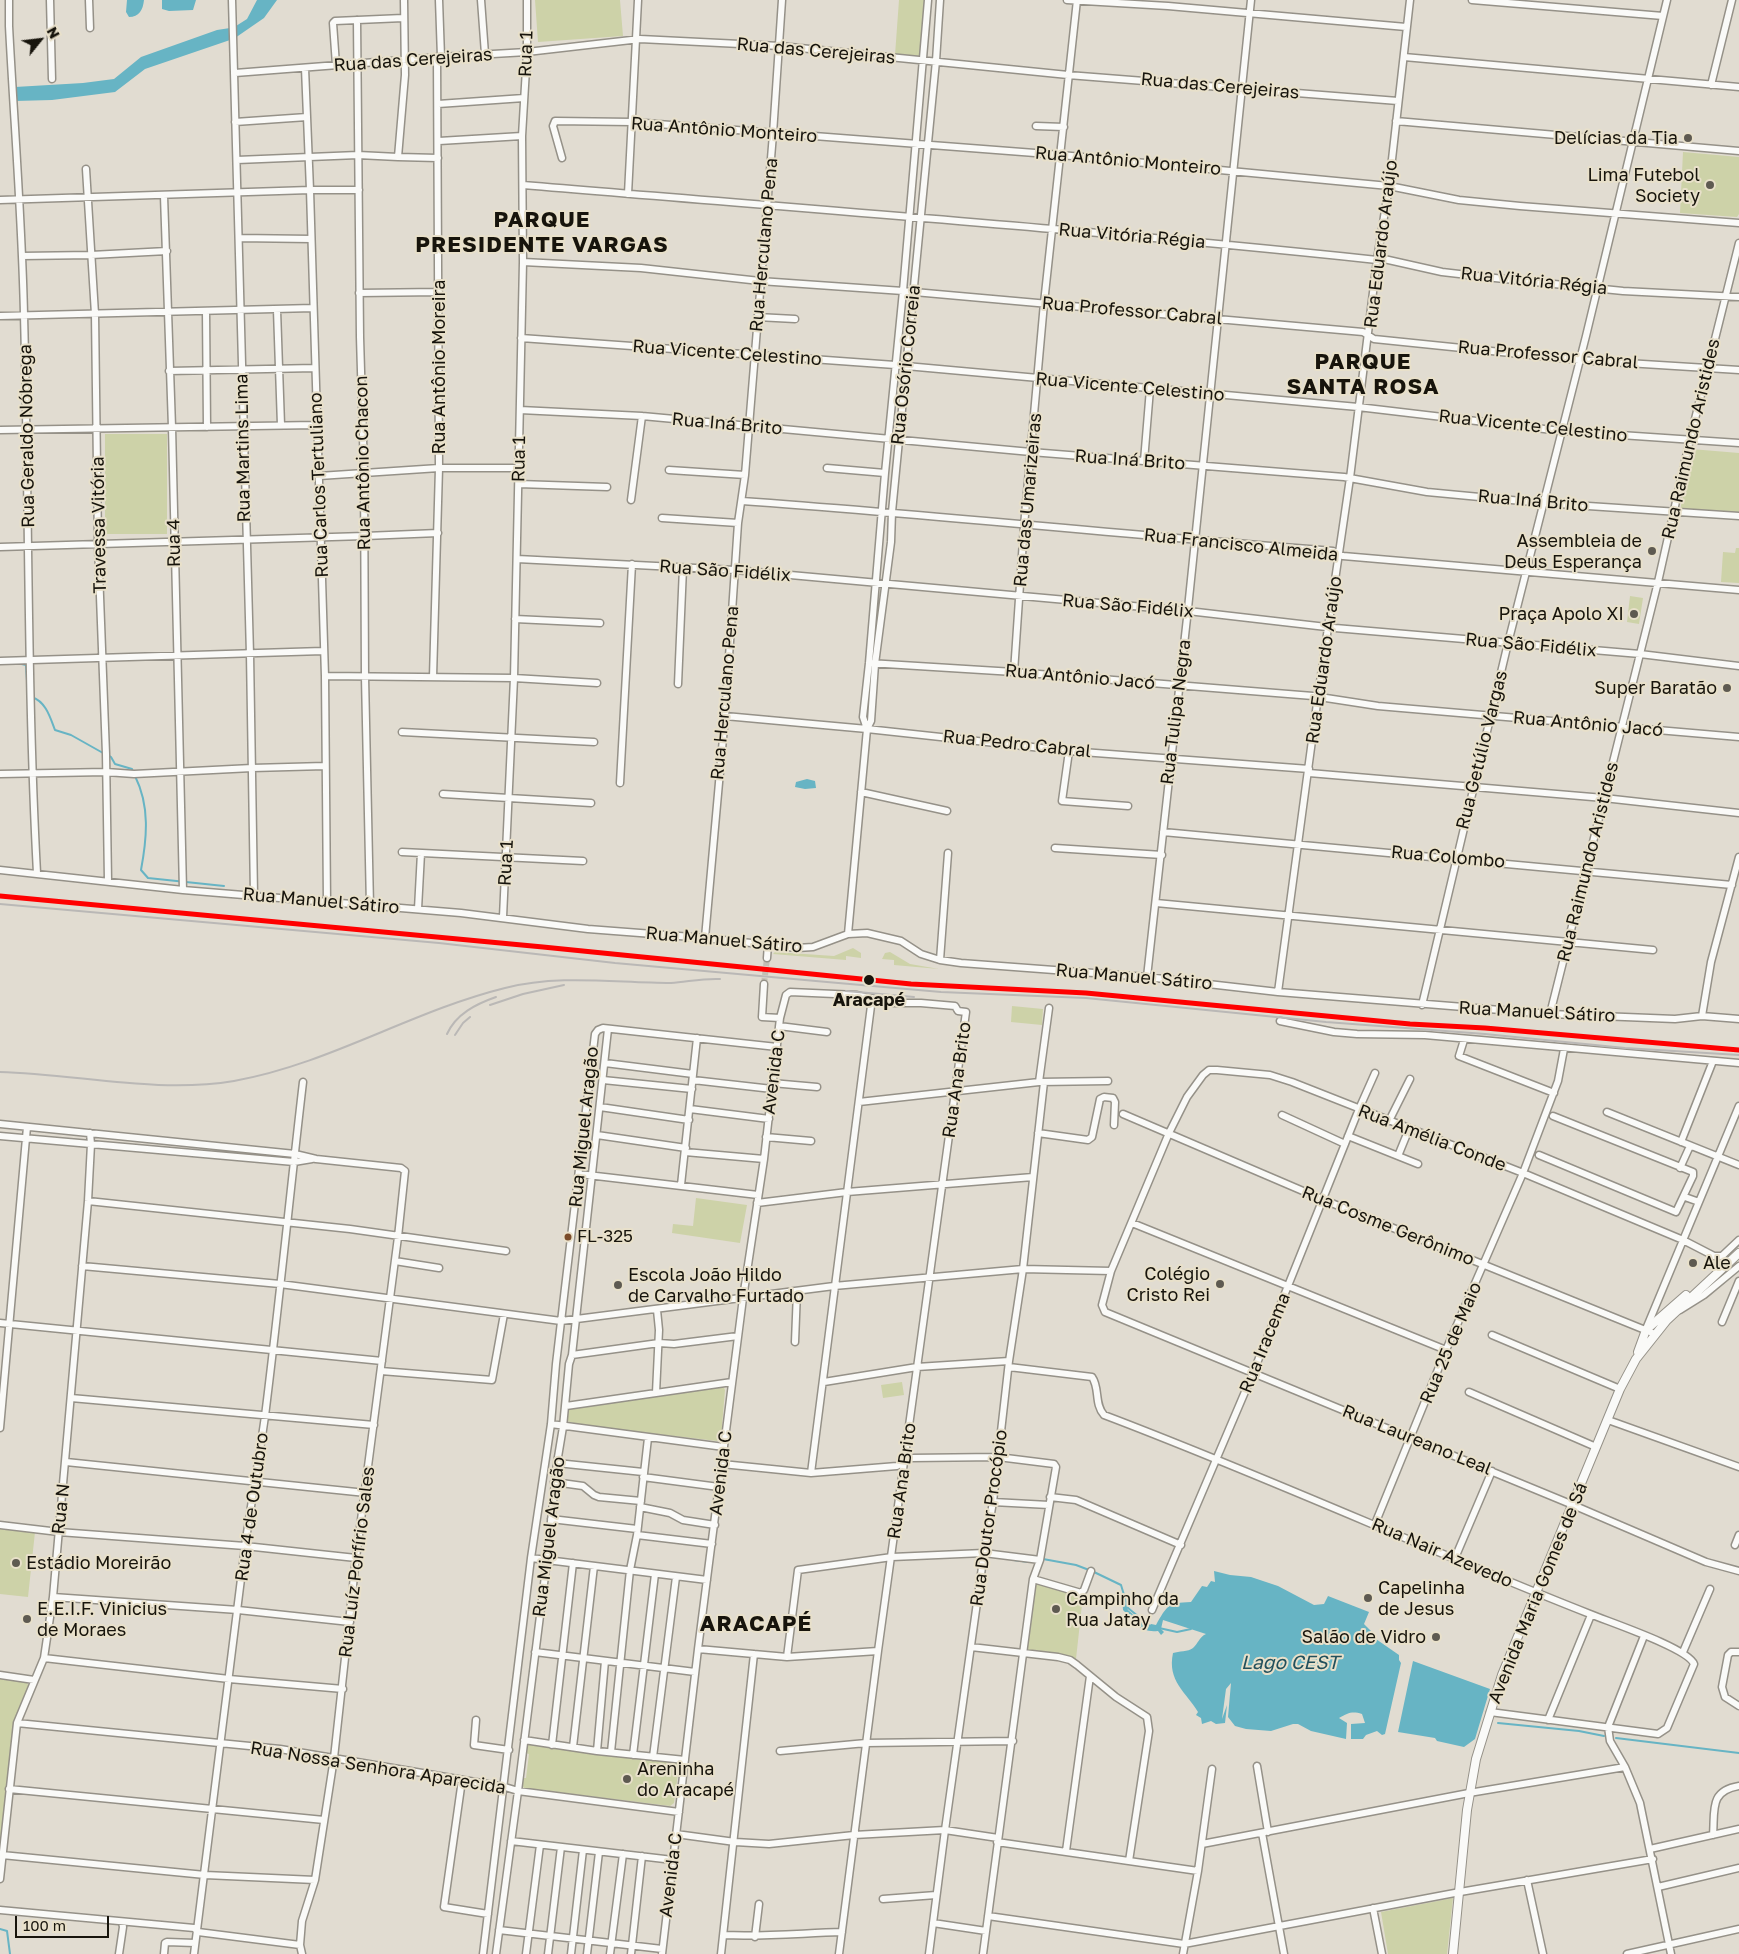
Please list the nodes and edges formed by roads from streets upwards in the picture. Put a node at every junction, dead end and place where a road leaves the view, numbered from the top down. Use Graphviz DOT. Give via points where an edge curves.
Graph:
graph roads {
  1 [pos="9,0"];
  2 [pos="50,0"];
  3 [pos="89,0"];
  4 [pos="232,0"];
  5 [pos="404,0"];
  6 [pos="439,0"];
  7 [pos="481,0"];
  8 [pos="527,0"];
  9 [pos="638,0"];
  10 [pos="782,0"];
  11 [pos="928,0"];
  12 [pos="940,0"];
  13 [pos="1067,0"];
  14 [pos="1077,0"];
  15 [pos="1251,0"];
  16 [pos="1410,0"];
  17 [pos="1472,0"];
  18 [pos="1667,0"];
  19 [pos="1732,0"];
  20 [pos="1250,14"];
  21 [pos="1663,16"];
  22 [pos="403,18"];
  23 [pos="357,20"];
  24 [pos="1406,27"];
  25 [pos="90,28"];
  26 [pos="635,40"];
  27 [pos="780,46"];
  28 [pos="527,52"];
  29 [pos="485,54"];
  30 [pos="439,57"];
  31 [pos="1404,57"];
  32 [pos="405,60"];
  33 [pos="923,60"];
  34 [pos="936,61"];
  35 [pos="358,64"];
  36 [pos="336,65"];
  37 [pos="305,68"];
  38 [pos="234,73"];
  39 [pos="1068,74"];
  40 [pos="52,79"];
  41 [pos="1648,79"];
  42 [pos="1711,85"];
  43 [pos="1242,87"];
  44 [pos="1739,87"];
  45 [pos="524,98"];
  46 [pos="1398,101"];
  47 [pos="438,104"];
  48 [pos="307,116"];
  49 [pos="1396,121"];
  50 [pos="235,122"];
  51 [pos="632,122"];
  52 [pos="1036,126"];
  53 [pos="1064,127"];
  54 [pos="773,134"];
  55 [pos="522,136"];
  56 [pos="1632,140"];
  57 [pos="438,141"];
  58 [pos="916,143"];
  59 [pos="927,144"];
  60 [pos="1739,151"];
  61 [pos="358,155"];
  62 [pos="1062,155"];
  63 [pos="309,157"];
  64 [pos="398,157"];
  65 [pos="438,158"];
  66 [pos="562,158"];
  67 [pos="237,160"];
  68 [pos="86,169"];
  69 [pos="1233,171"];
  70 [pos="523,185"];
  71 [pos="1389,186"];
  72 [pos="310,190"];
  73 [pos="359,190"];
  74 [pos="238,192"];
  75 [pos="628,194"];
  76 [pos="164,196"];
  77 [pos="88,198"];
  78 [pos="0,200"];
  79 [pos="19,200"];
  80 [pos="766,206"];
  81 [pos="1615,214"];
  82 [pos="909,216"];
  83 [pos="920,217"];
  84 [pos="1739,223"];
  85 [pos="1052,230"];
  86 [pos="239,238"];
  87 [pos="311,239"];
  88 [pos="1739,243"];
  89 [pos="1226,244"];
  90 [pos="167,251"];
  91 [pos="91,255"];
  92 [pos="22,256"];
  93 [pos="1377,260"];
  94 [pos="523,262"];
  95 [pos="760,281"];
  96 [pos="1596,287"];
  97 [pos="902,291"];
  98 [pos="439,292"];
  99 [pos="914,292"];
  100 [pos="359,293"];
  101 [pos="1725,296"];
  102 [pos="1739,297"];
  103 [pos="1044,303"];
  104 [pos="313,308"];
  105 [pos="241,310"];
  106 [pos="277,310"];
  107 [pos="206,311"];
  108 [pos="168,312"];
  109 [pos="95,314"];
  110 [pos="24,315"];
  111 [pos="0,316"];
  112 [pos="757,317"];
  113 [pos="1218,318"];
  114 [pos="794,319"];
  115 [pos="521,338"];
  116 [pos="1369,338"];
  117 [pos="755,354"];
  118 [pos="1579,360"];
  119 [pos="895,365"];
  120 [pos="906,366"];
  121 [pos="1708,367"];
  122 [pos="277,368"];
  123 [pos="315,368"];
  124 [pos="242,370"];
  125 [pos="1739,370"];
  126 [pos="169,371"];
  127 [pos="206,371"];
  128 [pos="1038,379"];
  129 [pos="1150,389"];
  130 [pos="1210,394"];
  131 [pos="1358,406"];
  132 [pos="520,410"];
  133 [pos="642,416"];
  134 [pos="281,425"];
  135 [pos="316,425"];
  136 [pos="749,425"];
  137 [pos="244,426"];
  138 [pos="96,427"];
  139 [pos="172,427"];
  140 [pos="207,427"];
  141 [pos="26,428"];
  142 [pos="0,430"];
  143 [pos="1561,431"];
  144 [pos="888,438"];
  145 [pos="898,440"];
  146 [pos="1690,440"];
  147 [pos="1739,443"];
  148 [pos="1031,452"];
  149 [pos="1144,461"];
  150 [pos="1202,465"];
  151 [pos="439,468"];
  152 [pos="519,468"];
  153 [pos="827,468"];
  154 [pos="669,470"];
  155 [pos="364,472"];
  156 [pos="884,473"];
  157 [pos="745,475"];
  158 [pos="319,476"];
  159 [pos="1350,478"];
  160 [pos="519,484"];
  161 [pos="607,487"];
  162 [pos="631,500"];
  163 [pos="742,501"];
  164 [pos="1543,503"];
  165 [pos="882,511"];
  166 [pos="892,512"];
  167 [pos="1673,512"];
  168 [pos="1739,516"];
  169 [pos="662,518"];
  170 [pos="738,523"];
  171 [pos="1024,526"];
  172 [pos="438,533"];
  173 [pos="365,536"];
  174 [pos="321,537"];
  175 [pos="246,540"];
  176 [pos="1195,540"];
  177 [pos="174,543"];
  178 [pos="98,544"];
  179 [pos="29,546"];
  180 [pos="0,547"];
  181 [pos="1340,554"];
  182 [pos="517,559"];
  183 [pos="632,564"];
  184 [pos="683,568"];
  185 [pos="735,570"];
  186 [pos="1527,573"];
  187 [pos="1658,582"];
  188 [pos="876,584"];
  189 [pos="886,585"];
  190 [pos="1739,590"];
  191 [pos="1020,597"];
  192 [pos="1188,611"];
  193 [pos="515,619"];
  194 [pos="600,623"];
  195 [pos="1328,627"];
  196 [pos="1508,643"];
  197 [pos="323,652"];
  198 [pos="250,654"];
  199 [pos="1640,654"];
  200 [pos="176,656"];
  201 [pos="102,658"];
  202 [pos="0,661"];
  203 [pos="29,661"];
  204 [pos="872,664"];
  205 [pos="1739,666"];
  206 [pos="1014,672"];
  207 [pos="325,676"];
  208 [pos="365,677"];
  209 [pos="433,677"];
  210 [pos="514,678"];
  211 [pos="597,683"];
  212 [pos="678,684"];
  213 [pos="1179,685"];
  214 [pos="1318,696"];
  215 [pos="1491,715"];
  216 [pos="725,716"];
  217 [pos="1622,727"];
  218 [pos="867,729"];
  219 [pos="402,732"];
  220 [pos="511,738"];
  221 [pos="1739,738"];
  222 [pos="594,742"];
  223 [pos="1069,751"];
  224 [pos="1170,758"];
  225 [pos="325,766"];
  226 [pos="252,768"];
  227 [pos="1309,771"];
  228 [pos="106,772"];
  229 [pos="180,772"];
  230 [pos="31,773"];
  231 [pos="0,774"];
  232 [pos="620,783"];
  233 [pos="1474,786"];
  234 [pos="861,792"];
  235 [pos="443,794"];
  236 [pos="1604,798"];
  237 [pos="509,799"];
  238 [pos="591,803"];
  239 [pos="1128,806"];
  240 [pos="947,811"];
  241 [pos="1739,813"];
  242 [pos="1163,832"];
  243 [pos="1298,843"];
  244 [pos="1055,848"];
  245 [pos="402,852"];
  246 [pos="421,853"];
  247 [pos="948,853"];
  248 [pos="1162,855"];
  249 [pos="1739,857"];
  250 [pos="506,858"];
  251 [pos="1456,858"];
  252 [pos="583,861"];
  253 [pos="0,870"];
  254 [pos="1585,870"];
  255 [pos="37,873"];
  256 [pos="108,881"];
  257 [pos="1732,885"];
  258 [pos="182,890"];
  259 [pos="254,895"];
  260 [pos="328,902"];
  261 [pos="1156,903"];
  262 [pos="370,906"];
  263 [pos="418,909"];
  264 [pos="1289,916"];
  265 [pos="503,917"];
  266 [pos="1439,930"];
  267 [pos="848,934"];
  268 [pos="705,938"];
  269 [pos="1567,941"];
  270 [pos="768,944"];
  271 [pos="1653,950"];
  272 [pos="767,958"];
  273 [pos="940,960"];
  274 [pos="1147,977"];
  275 [pos="764,984"];
  276 [pos="1278,992"];
  277 [pos="872,998"];
  278 [pos="1422,1005"];
  279 [pos="1049,1008"];
  280 [pos="1550,1014"];
  281 [pos="1702,1016"];
  282 [pos="780,1018"];
  283 [pos="1739,1019"];
  284 [pos="1280,1021"];
  285 [pos="779,1026"];
  286 [pos="608,1029"];
  287 [pos="827,1032"];
  288 [pos="698,1038"];
  289 [pos="1464,1040"];
  290 [pos="777,1047"];
  291 [pos="1564,1049"];
  292 [pos="1713,1061"];
  293 [pos="605,1063"];
  294 [pos="1739,1063"];
  295 [pos="1375,1073"];
  296 [pos="693,1077"];
  297 [pos="1410,1079"];
  298 [pos="603,1080"];
  299 [pos="1108,1080"];
  300 [pos="303,1082"];
  301 [pos="1042,1082"];
  302 [pos="772,1086"];
  303 [pos="817,1087"];
  304 [pos="692,1090"];
  305 [pos="955,1092"];
  306 [pos="1554,1093"];
  307 [pos="859,1102"];
  308 [pos="1739,1106"];
  309 [pos="600,1108"];
  310 [pos="690,1109"];
  311 [pos="1359,1109"];
  312 [pos="1607,1112"];
  313 [pos="1123,1114"];
  314 [pos="1282,1115"];
  315 [pos="1553,1116"];
  316 [pos="769,1119"];
  317 [pos="689,1120"];
  318 [pos="1389,1121"];
  319 [pos="0,1124"];
  320 [pos="1114,1125"];
  321 [pos="27,1127"];
  322 [pos="584,1128"];
  323 [pos="1409,1129"];
  324 [pos="598,1132"];
  325 [pos="90,1133"];
  326 [pos="1038,1133"];
  327 [pos="1168,1133"];
  328 [pos="0,1136"];
  329 [pos="1348,1136"];
  330 [pos="766,1137"];
  331 [pos="26,1138"];
  332 [pos="811,1141"];
  333 [pos="1682,1142"];
  334 [pos="92,1144"];
  335 [pos="202,1144"];
  336 [pos="1345,1144"];
  337 [pos="1690,1146"];
  338 [pos="685,1150"];
  339 [pos="200,1154"];
  340 [pos="295,1154"];
  341 [pos="1398,1156"];
  342 [pos="1539,1156"];
  343 [pos="1718,1157"];
  344 [pos="316,1159"];
  345 [pos="764,1159"];
  346 [pos="294,1162"];
  347 [pos="1418,1164"];
  348 [pos="1739,1165"];
  349 [pos="1680,1168"];
  350 [pos="1523,1173"];
  351 [pos="579,1174"];
  352 [pos="592,1175"];
  353 [pos="1033,1177"];
  354 [pos="942,1183"];
  355 [pos="681,1186"];
  356 [pos="847,1192"];
  357 [pos="758,1195"];
  358 [pos="1685,1197"];
  359 [pos="1324,1200"];
  360 [pos="88,1201"];
  361 [pos="1699,1202"];
  362 [pos="757,1203"];
  363 [pos="287,1222"];
  364 [pos="1132,1223"];
  365 [pos="398,1237"];
  366 [pos="1683,1240"];
  367 [pos="1739,1240"];
  368 [pos="506,1251"];
  369 [pos="1739,1253"];
  370 [pos="395,1261"];
  371 [pos="1484,1265"];
  372 [pos="82,1266"];
  373 [pos="1739,1266"];
  374 [pos="439,1268"];
  375 [pos="1023,1268"];
  376 [pos="1111,1271"];
  377 [pos="929,1278"];
  378 [pos="1709,1280"];
  379 [pos="1739,1281"];
  380 [pos="566,1282"];
  381 [pos="280,1284"];
  382 [pos="580,1284"];
  383 [pos="834,1286"];
  384 [pos="1289,1286"];
  385 [pos="797,1291"];
  386 [pos="389,1298"];
  387 [pos="743,1298"];
  388 [pos="657,1310"];
  389 [pos="1674,1313"];
  390 [pos="504,1314"];
  391 [pos="575,1321"];
  392 [pos="561,1322"];
  393 [pos="1722,1322"];
  394 [pos="0,1324"];
  395 [pos="9,1324"];
  396 [pos="1646,1330"];
  397 [pos="75,1332"];
  398 [pos="1655,1334"];
  399 [pos="1492,1335"];
  400 [pos="738,1336"];
  401 [pos="795,1342"];
  402 [pos="659,1343"];
  403 [pos="272,1350"];
  404 [pos="1446,1350"];
  405 [pos="572,1355"];
  406 [pos="1636,1359"];
  407 [pos="382,1361"];
  408 [pos="556,1364"];
  409 [pos="569,1364"];
  410 [pos="1009,1364"];
  411 [pos="917,1367"];
  412 [pos="381,1371"];
  413 [pos="1254,1373"];
  414 [pos="732,1382"];
  415 [pos="824,1382"];
  416 [pos="1620,1389"];
  417 [pos="1469,1392"];
  418 [pos="656,1393"];
  419 [pos="71,1398"];
  420 [pos="566,1406"];
  421 [pos="265,1415"];
  422 [pos="1608,1420"];
  423 [pos="551,1424"];
  424 [pos="374,1425"];
  425 [pos="563,1427"];
  426 [pos="0,1428"];
  427 [pos="648,1438"];
  428 [pos="1412,1438"];
  429 [pos="724,1447"];
  430 [pos="1596,1447"];
  431 [pos="998,1457"];
  432 [pos="1218,1460"];
  433 [pos="66,1462"];
  434 [pos="905,1462"];
  435 [pos="557,1463"];
  436 [pos="722,1464"];
  437 [pos="1739,1467"];
  438 [pos="1492,1471"];
  439 [pos="811,1473"];
  440 [pos="643,1474"];
  441 [pos="255,1480"];
  442 [pos="554,1482"];
  443 [pos="719,1487"];
  444 [pos="366,1493"];
  445 [pos="1050,1497"];
  446 [pos="993,1502"];
  447 [pos="640,1504"];
  448 [pos="1049,1505"];
  449 [pos="1573,1505"];
  450 [pos="551,1519"];
  451 [pos="1375,1524"];
  452 [pos="715,1525"];
  453 [pos="0,1526"];
  454 [pos="59,1532"];
  455 [pos="637,1532"];
  456 [pos="1739,1535"];
  457 [pos="712,1544"];
  458 [pos="1181,1545"];
  459 [pos="1735,1545"];
  460 [pos="245,1546"];
  461 [pos="984,1553"];
  462 [pos="892,1557"];
  463 [pos="356,1558"];
  464 [pos="531,1558"];
  465 [pos="1454,1558"];
  466 [pos="547,1560"];
  467 [pos="1040,1560"];
  468 [pos="573,1563"];
  469 [pos="594,1566"];
  470 [pos="630,1570"];
  471 [pos="1090,1571"];
  472 [pos="1737,1571"];
  473 [pos="655,1574"];
  474 [pos="676,1577"];
  475 [pos="1033,1579"];
  476 [pos="707,1580"];
  477 [pos="1710,1589"];
  478 [pos="1536,1593"];
  479 [pos="52,1598"];
  480 [pos="238,1610"];
  481 [pos="1152,1610"];
  482 [pos="1591,1615"];
  483 [pos="350,1622"];
  484 [pos="1644,1636"];
  485 [pos="971,1647"];
  486 [pos="698,1648"];
  487 [pos="878,1651"];
  488 [pos="535,1652"];
  489 [pos="1683,1652"];
  490 [pos="1739,1652"];
  491 [pos="1023,1653"];
  492 [pos="754,1654"];
  493 [pos="562,1655"];
  494 [pos="787,1657"];
  495 [pos="44,1658"];
  496 [pos="583,1658"];
  497 [pos="605,1661"];
  498 [pos="620,1663"];
  499 [pos="644,1666"];
  500 [pos="665,1669"];
  501 [pos="695,1672"];
  502 [pos="0,1675"];
  503 [pos="1090,1676"];
  504 [pos="229,1679"];
  505 [pos="34,1680"];
  506 [pos="343,1689"];
  507 [pos="1739,1706"];
  508 [pos="1490,1712"];
  509 [pos="476,1720"];
  510 [pos="1548,1720"];
  511 [pos="17,1723"];
  512 [pos="1608,1727"];
  513 [pos="524,1740"];
  514 [pos="958,1741"];
  515 [pos="1013,1741"];
  516 [pos="866,1743"];
  517 [pos="220,1744"];
  518 [pos="552,1745"];
  519 [pos="572,1747"];
  520 [pos="509,1750"];
  521 [pos="597,1750"];
  522 [pos="780,1750"];
  523 [pos="611,1752"];
  524 [pos="633,1755"];
  525 [pos="654,1757"];
  526 [pos="334,1758"];
  527 [pos="685,1760"];
  528 [pos="1257,1766"];
  529 [pos="1625,1768"];
  530 [pos="1212,1769"];
  531 [pos="462,1780"];
  532 [pos="1739,1786"];
  533 [pos="505,1787"];
  534 [pos="9,1789"];
  535 [pos="518,1791"];
  536 [pos="1469,1793"];
  537 [pos="211,1809"];
  538 [pos="679,1812"];
  539 [pos="324,1820"];
  540 [pos="1739,1829"];
  541 [pos="945,1830"];
  542 [pos="1265,1833"];
  543 [pos="676,1834"];
  544 [pos="854,1835"];
  545 [pos="1713,1835"];
  546 [pos="998,1840"];
  547 [pos="511,1841"];
  548 [pos="735,1842"];
  549 [pos="1202,1844"];
  550 [pos="540,1845"];
  551 [pos="561,1847"];
  552 [pos="1650,1849"];
  553 [pos="583,1850"];
  554 [pos="1066,1851"];
  555 [pos="599,1852"];
  556 [pos="623,1854"];
  557 [pos="2,1855"];
  558 [pos="642,1856"];
  559 [pos="1653,1859"];
  560 [pos="673,1860"];
  561 [pos="1129,1861"];
  562 [pos="1739,1868"];
  563 [pos="1198,1871"];
  564 [pos="205,1874"];
  565 [pos="0,1879"];
  566 [pos="315,1880"];
  567 [pos="1527,1880"];
  568 [pos="1658,1887"];
  569 [pos="1460,1892"];
  570 [pos="936,1895"];
  571 [pos="883,1899"];
  572 [pos="759,1904"];
  573 [pos="1373,1908"];
  574 [pos="0,1910"];
  575 [pos="488,1914"];
  576 [pos="988,1916"];
  577 [pos="122,1922"];
  578 [pos="933,1923"];
  579 [pos="1279,1928"];
  580 [pos="499,1930"];
  581 [pos="1739,1930"];
  582 [pos="986,1931"];
  583 [pos="198,1932"];
  584 [pos="842,1932"];
  585 [pos="528,1933"];
  586 [pos="724,1935"];
  587 [pos="550,1936"];
  588 [pos="756,1937"];
  589 [pos="573,1939"];
  590 [pos="589,1941"];
  591 [pos="195,1943"];
  592 [pos="611,1944"];
  593 [pos="1184,1944"];
  594 [pos="300,1945"];
  595 [pos="1670,1945"];
  596 [pos="632,1946"];
  597 [pos="662,1951"];
  598 [pos="120,1954"];
  599 [pos="164,1954"];
  600 [pos="194,1954"];
  601 [pos="302,1954"];
  602 [pos="483,1954"];
  603 [pos="496,1954"];
  604 [pos="526,1954"];
  605 [pos="548,1954"];
  606 [pos="571,1954"];
  607 [pos="587,1954"];
  608 [pos="610,1954"];
  609 [pos="631,1954"];
  610 [pos="721,1954"];
  611 [pos="840,1954"];
  612 [pos="929,1954"];
  613 [pos="983,1954"];
  614 [pos="1183,1954"];
  615 [pos="1284,1954"];
  616 [pos="1382,1954"];
  617 [pos="1453,1954"];
  618 [pos="1544,1954"];
  619 [pos="1627,1954"];
  620 [pos="1671,1954"];
  1 -- 79 [label="street, Rua Geraldo Nóbrega"];
  2 -- 40 [label="street"];
  3 -- 25 [label="street"];
  4 -- 38 [label="street, Rua Martins Lima"];
  5 -- 22 [label="street"];
  6 -- 30 [label="street, Rua Antônio Moreira"];
  7 -- 29 [label="street"];
  8 -- 28 [label="street, Rua 1"];
  9 -- 26 [label="street"];
  10 -- 27 [label="street, Rua Herculano Pena"];
  11 -- 33 [label="street, Rua Osório Correia"];
  12 -- 34 [label="street, Rua Osório Correia"];
  13 -- 14 [label="street"];
  14 -- 20 [label="street"];
  14 -- 39 [label="street, Rua das Umarizeiras"];
  15 -- 20 [label="street, Rua Tulipa Negra"];
  16 -- 24 [label="street, Rua Eduardo Araújo"];
  17 -- 21 [label="street"];
  18 -- 21 [label="street, Rua Getúlio Vargas"];
  19 -- 42 [label="street"];
  20 -- 24 [label="street"];
  20 -- 43 [label="street, Rua Tulipa Negra"];
  21 -- 41 [label="street, Rua Getúlio Vargas"];
  22 -- 23 [label="street"];
  22 -- 32 [label="street"];
  23 -- 35 [label="street, Rua Antônio Chacon"];
  23 -- 36 [label="street" via="333,23"];
  24 -- 31 [label="street, Rua Eduardo Araújo"];
  26 -- 27 [label="street, Rua das Cerejeiras"];
  26 -- 28 [label="street, Rua das Cerejeiras"];
  26 -- 51 [label="street"];
  27 -- 33 [label="street, Rua das Cerejeiras"];
  27 -- 54 [label="street, Rua Herculano Pena"];
  28 -- 29 [label="street, Rua das Cerejeiras"];
  28 -- 45 [label="street, Rua 1"];
  29 -- 30 [label="street, Rua das Cerejeiras"];
  30 -- 32 [label="street, Rua das Cerejeiras"];
  30 -- 47 [label="street, Rua Antônio Moreira"];
  31 -- 41 [label="street"];
  31 -- 46 [label="street, Rua Eduardo Araújo"];
  32 -- 35 [label="street, Rua das Cerejeiras"];
  32 -- 64 [label="street"];
  33 -- 34 [label="street, Rua das Cerejeiras"];
  33 -- 58 [label="street, Rua Osório Correia"];
  34 -- 39 [label="street, Rua das Cerejeiras"];
  34 -- 59 [label="street, Rua Osório Correia"];
  35 -- 36 [label="street, Rua das Cerejeiras"];
  35 -- 61 [label="street, Rua Antônio Chacon"];
  36 -- 37 [label="street, Rua das Cerejeiras"];
  37 -- 38 [label="street, Rua das Cerejeiras"];
  37 -- 48 [label="street, Rua Carlos Tertuliano"];
  38 -- 50 [label="street, Rua Martins Lima"];
  39 -- 43 [label="street, Rua das Cerejeiras"];
  39 -- 53 [label="street, Rua das Umarizeiras"];
  41 -- 42 [label="street"];
  41 -- 56 [label="street, Rua Getúlio Vargas"];
  42 -- 44 [label="street"];
  43 -- 46 [label="street, Rua das Cerejeiras"];
  43 -- 69 [label="street, Rua Tulipa Negra"];
  45 -- 47 [label="street"];
  45 -- 55 [label="street, Rua 1"];
  46 -- 49 [label="street, Rua Eduardo Araújo"];
  47 -- 57 [label="street, Rua Antônio Moreira"];
  48 -- 50 [label="street"];
  48 -- 63 [label="street, Rua Carlos Tertuliano"];
  49 -- 56 [label="street"];
  49 -- 71 [label="street, Rua Eduardo Araújo"];
  50 -- 67 [label="street, Rua Martins Lima"];
  51 -- 54 [label="street, Rua Antônio Monteiro"];
  51 -- 66 [label="street, Rua Antônio Monteiro" via="555,121 552,126"];
  51 -- 75 [label="street"];
  52 -- 53 [label="street"];
  53 -- 62 [label="street, Rua das Umarizeiras"];
  54 -- 58 [label="street, Rua Antônio Monteiro"];
  54 -- 80 [label="street, Rua Herculano Pena"];
  55 -- 57 [label="street"];
  55 -- 70 [label="street, Rua 1"];
  56 -- 60 [label="street"];
  56 -- 81 [label="street, Rua Getúlio Vargas"];
  57 -- 65 [label="street, Rua Antônio Moreira"];
  58 -- 59 [label="street, Rua Antônio Monteiro"];
  58 -- 82 [label="street, Rua Osório Correia"];
  59 -- 62 [label="street, Rua Antônio Monteiro"];
  59 -- 83 [label="street, Rua Osório Correia"];
  61 -- 63 [label="street"];
  61 -- 64 [label="street"];
  61 -- 73 [label="street, Rua Antônio Chacon"];
  62 -- 69 [label="street, Rua Antônio Monteiro"];
  62 -- 85 [label="street, Rua das Umarizeiras"];
  63 -- 67 [label="street"];
  63 -- 72 [label="street, Rua Carlos Tertuliano"];
  64 -- 65 [label="street"];
  65 -- 98 [label="street, Rua Antônio Moreira"];
  67 -- 74 [label="street, Rua Martins Lima"];
  68 -- 77 [label="street, Travessa Vitória"];
  69 -- 71 [label="street, Rua Antônio Monteiro"];
  69 -- 89 [label="street, Rua Tulipa Negra"];
  70 -- 75 [label="street, Rua Vitória Régia"];
  70 -- 94 [label="street, Rua 1"];
  71 -- 81 [label="street, Rua Antônio Monteiro" via="1459,200"];
  71 -- 93 [label="street, Rua Eduardo Araújo"];
  72 -- 73 [label="street"];
  72 -- 74 [label="street"];
  72 -- 87 [label="street, Rua Carlos Tertuliano"];
  73 -- 100 [label="street, Rua Antônio Chacon"];
  74 -- 76 [label="street"];
  74 -- 86 [label="street, Rua Martins Lima"];
  75 -- 80 [label="street, Rua Vitória Régia"];
  76 -- 77 [label="street"];
  76 -- 90 [label="street, Rua 4"];
  77 -- 79 [label="street"];
  77 -- 91 [label="street, Travessa Vitória"];
  78 -- 79 [label="street"];
  79 -- 92 [label="street, Rua Geraldo Nóbrega"];
  80 -- 82 [label="street, Rua Vitória Régia"];
  80 -- 95 [label="street, Rua Herculano Pena"];
  81 -- 84 [label="street, Rua Antônio Monteiro"];
  81 -- 96 [label="street, Rua Getúlio Vargas"];
  82 -- 83 [label="street, Rua Vitória Régia"];
  82 -- 97 [label="street, Rua Osório Correia"];
  83 -- 85 [label="street, Rua Vitória Régia"];
  83 -- 99 [label="street, Rua Osório Correia"];
  85 -- 89 [label="street, Rua Vitória Régia"];
  85 -- 103 [label="street, Rua das Umarizeiras"];
  86 -- 87 [label="street"];
  86 -- 105 [label="street, Rua Martins Lima"];
  87 -- 104 [label="street, Rua Carlos Tertuliano"];
  88 -- 101 [label="street, Rua Raimundo Aristides"];
  89 -- 93 [label="street, Rua Vitória Régia"];
  89 -- 113 [label="street, Rua Tulipa Negra"];
  90 -- 91 [label="street"];
  90 -- 108 [label="street, Rua 4"];
  91 -- 92 [label="street"];
  91 -- 109 [label="street, Travessa Vitória"];
  92 -- 110 [label="street, Rua Geraldo Nóbrega"];
  93 -- 96 [label="street, Rua Vitória Régia" via="1451,273"];
  93 -- 116 [label="street, Rua Eduardo Araújo"];
  94 -- 95 [label="street, Rua Professor Cabral" via="641,268"];
  94 -- 115 [label="street, Rua 1"];
  95 -- 97 [label="street, Rua Professor Cabral"];
  95 -- 112 [label="street, Rua Herculano Pena"];
  96 -- 101 [label="street, Rua Vitória Régia"];
  96 -- 118 [label="street, Rua Getúlio Vargas"];
  97 -- 99 [label="street, Rua Professor Cabral"];
  97 -- 119 [label="street, Rua Osório Correia"];
  98 -- 100 [label="street"];
  98 -- 151 [label="street, Rua Antônio Moreira"];
  99 -- 103 [label="street, Rua Professor Cabral"];
  99 -- 120 [label="street, Rua Osório Correia"];
  100 -- 155 [label="street, Rua Antônio Chacon"];
  101 -- 102 [label="street, Rua Vitória Régia"];
  101 -- 121 [label="street, Rua Raimundo Aristides"];
  103 -- 113 [label="street, Rua Professor Cabral"];
  103 -- 128 [label="street, Rua das Umarizeiras"];
  104 -- 106 [label="street"];
  104 -- 123 [label="street, Rua Carlos Tertuliano"];
  105 -- 106 [label="street"];
  105 -- 107 [label="street"];
  105 -- 124 [label="street, Rua Martins Lima"];
  106 -- 122 [label="street"];
  107 -- 108 [label="street"];
  107 -- 127 [label="street"];
  108 -- 109 [label="street"];
  108 -- 126 [label="street, Rua 4"];
  109 -- 110 [label="street"];
  109 -- 138 [label="street, Travessa Vitória"];
  110 -- 111 [label="street"];
  110 -- 141 [label="street, Rua Geraldo Nóbrega"];
  112 -- 114 [label="street"];
  112 -- 117 [label="street, Rua Herculano Pena"];
  113 -- 116 [label="street, Rua Professor Cabral" via="1363,332"];
  113 -- 130 [label="street, Rua Tulipa Negra"];
  115 -- 117 [label="street, Rua Vicente Celestino"];
  115 -- 132 [label="street, Rua 1"];
  116 -- 118 [label="street, Rua Professor Cabral"];
  116 -- 131 [label="street, Rua Eduardo Araújo"];
  117 -- 119 [label="street, Rua Vicente Celestino"];
  117 -- 136 [label="street, Rua Herculano Pena"];
  118 -- 121 [label="street, Rua Professor Cabral"];
  118 -- 143 [label="street, Rua Getúlio Vargas"];
  119 -- 120 [label="street, Rua Vicente Celestino"];
  119 -- 144 [label="street, Rua Osório Correia"];
  120 -- 128 [label="street, Rua Vicente Celestino"];
  120 -- 145 [label="street, Rua Osório Correia"];
  121 -- 125 [label="street, Rua Professor Cabral"];
  121 -- 146 [label="street, Rua Raimundo Aristides"];
  122 -- 123 [label="street"];
  122 -- 124 [label="street"];
  122 -- 134 [label="street"];
  123 -- 135 [label="street, Rua Carlos Tertuliano"];
  124 -- 127 [label="street"];
  124 -- 137 [label="street, Rua Martins Lima"];
  126 -- 127 [label="street"];
  126 -- 139 [label="street, Rua 4"];
  127 -- 140 [label="street"];
  128 -- 129 [label="street, Rua Vicente Celestino"];
  128 -- 148 [label="street, Rua das Umarizeiras"];
  129 -- 130 [label="street, Rua Vicente Celestino"];
  129 -- 149 [label="street"];
  130 -- 131 [label="street, Rua Vicente Celestino"];
  130 -- 150 [label="street, Rua Tulipa Negra"];
  131 -- 143 [label="street, Rua Vicente Celestino"];
  131 -- 159 [label="street, Rua Eduardo Araújo"];
  132 -- 133 [label="street, Rua Iná Brito"];
  132 -- 152 [label="street, Rua 1"];
  133 -- 136 [label="street, Rua Iná Brito"];
  133 -- 162 [label="street"];
  134 -- 135 [label="street"];
  134 -- 137 [label="street"];
  135 -- 158 [label="street, Rua Carlos Tertuliano"];
  136 -- 144 [label="street, Rua Iná Brito"];
  136 -- 157 [label="street, Rua Herculano Pena"];
  137 -- 140 [label="street"];
  137 -- 175 [label="street, Rua Martins Lima"];
  138 -- 139 [label="street"];
  138 -- 141 [label="street"];
  138 -- 178 [label="street, Travessa Vitória"];
  139 -- 140 [label="street"];
  139 -- 177 [label="street, Rua 4"];
  141 -- 142 [label="street"];
  141 -- 179 [label="street, Rua Geraldo Nóbrega"];
  143 -- 146 [label="street, Rua Vicente Celestino"];
  143 -- 164 [label="street, Rua Getúlio Vargas"];
  144 -- 145 [label="street, Rua Iná Brito"];
  144 -- 156 [label="street, Rua Osório Correia"];
  145 -- 148 [label="street, Rua Iná Brito"];
  145 -- 166 [label="street, Rua Osório Correia"];
  146 -- 147 [label="street, Rua Vicente Celestino"];
  146 -- 167 [label="street, Rua Raimundo Aristides"];
  148 -- 149 [label="street, Rua Iná Brito"];
  148 -- 171 [label="street, Rua das Umarizeiras"];
  149 -- 150 [label="street, Rua Iná Brito"];
  150 -- 159 [label="street, Rua Iná Brito"];
  150 -- 176 [label="street, Rua Tulipa Negra"];
  151 -- 152 [label="street"];
  151 -- 155 [label="street"];
  151 -- 172 [label="street, Rua Antônio Moreira"];
  152 -- 160 [label="street, Rua 1"];
  153 -- 156 [label="street"];
  154 -- 157 [label="street"];
  155 -- 158 [label="street"];
  155 -- 173 [label="street, Rua Antônio Chacon"];
  156 -- 165 [label="street, Rua Osório Correia"];
  157 -- 163 [label="street, Rua Herculano Pena"];
  158 -- 174 [label="street, Rua Carlos Tertuliano"];
  159 -- 164 [label="street, Rua Iná Brito" via="1427,492"];
  159 -- 181 [label="street, Rua Eduardo Araújo"];
  160 -- 161 [label="street"];
  160 -- 182 [label="street, Rua 1"];
  163 -- 165 [label="street, Rua Francisco Almeida"];
  163 -- 170 [label="street, Rua Herculano Pena"];
  164 -- 167 [label="street, Rua Iná Brito"];
  164 -- 186 [label="street, Rua Getúlio Vargas"];
  165 -- 166 [label="street, Rua Francisco Almeida"];
  165 -- 188 [label="street, Rua Osório Correia"];
  166 -- 171 [label="street, Rua Francisco Almeida"];
  166 -- 189 [label="street, Rua Osório Correia"];
  167 -- 168 [label="street, Rua Iná Brito"];
  167 -- 187 [label="street, Rua Raimundo Aristides"];
  169 -- 170 [label="street"];
  170 -- 185 [label="street, Rua Herculano Pena"];
  171 -- 176 [label="street, Rua Francisco Almeida"];
  171 -- 191 [label="street, Rua das Umarizeiras"];
  172 -- 173 [label="street"];
  172 -- 209 [label="street, Rua Antônio Moreira"];
  173 -- 174 [label="street"];
  173 -- 208 [label="street, Rua Antônio Chacon"];
  174 -- 175 [label="street"];
  174 -- 197 [label="street, Rua Carlos Tertuliano"];
  175 -- 177 [label="street"];
  175 -- 198 [label="street, Rua Martins Lima"];
  176 -- 181 [label="street, Rua Francisco Almeida"];
  176 -- 192 [label="street, Rua Tulipa Negra"];
  177 -- 178 [label="street"];
  177 -- 200 [label="street, Rua 4"];
  178 -- 179 [label="street"];
  178 -- 201 [label="street, Travessa Vitória"];
  179 -- 180 [label="street"];
  179 -- 203 [label="street, Rua Geraldo Nóbrega"];
  181 -- 186 [label="street, Rua Francisco Almeida"];
  181 -- 195 [label="street, Rua Eduardo Araújo"];
  182 -- 183 [label="street, Rua São Fidélix"];
  182 -- 193 [label="street, Rua 1"];
  183 -- 184 [label="street, Rua São Fidélix"];
  183 -- 232 [label="street"];
  184 -- 185 [label="street, Rua São Fidélix"];
  184 -- 212 [label="street"];
  185 -- 188 [label="street, Rua São Fidélix"];
  185 -- 216 [label="street, Rua Herculano Pena"];
  186 -- 187 [label="street, Rua Francisco Almeida"];
  186 -- 196 [label="street, Rua Getúlio Vargas"];
  187 -- 190 [label="street, Rua Francisco Almeida"];
  187 -- 199 [label="street, Rua Raimundo Aristides"];
  188 -- 189 [label="street, Rua São Fidélix"];
  188 -- 204 [label="street, Rua Osório Correia"];
  189 -- 191 [label="street, Rua São Fidélix"];
  189 -- 204 [label="street, Rua Osório Correia"];
  191 -- 192 [label="street, Rua São Fidélix"];
  191 -- 206 [label="street, Rua das Umarizeiras"];
  192 -- 195 [label="street, Rua São Fidélix"];
  192 -- 213 [label="street, Rua Tulipa Negra"];
  193 -- 194 [label="street"];
  193 -- 210 [label="street, Rua 1"];
  195 -- 196 [label="street, Rua São Fidélix"];
  195 -- 214 [label="street, Rua Eduardo Araújo"];
  196 -- 199 [label="street, Rua São Fidélix"];
  196 -- 215 [label="street, Rua Getúlio Vargas"];
  197 -- 198 [label="street"];
  197 -- 207 [label="street, Rua Carlos Tertuliano"];
  198 -- 200 [label="street"];
  198 -- 226 [label="street, Rua Martins Lima"];
  199 -- 205 [label="street, Rua São Fidélix"];
  199 -- 217 [label="street, Rua Raimundo Aristides"];
  200 -- 201 [label="street"];
  200 -- 229 [label="street, Rua 4"];
  201 -- 203 [label="street"];
  201 -- 228 [label="street, Travessa Vitória"];
  202 -- 203 [label="street"];
  203 -- 230 [label="street, Rua Geraldo Nóbrega"];
  204 -- 206 [label="street, Rua Antônio Jacó"];
  204 -- 218 [label="street, Rua Osório Correia" via="871,721"];
  206 -- 213 [label="street, Rua Antônio Jacó"];
  207 -- 208 [label="street"];
  207 -- 225 [label="street, Rua Carlos Tertuliano"];
  208 -- 209 [label="street"];
  208 -- 262 [label="street, Rua Antônio Chacon"];
  209 -- 210 [label="street"];
  210 -- 211 [label="street"];
  210 -- 220 [label="street, Rua 1"];
  213 -- 214 [label="street, Rua Antônio Jacó"];
  213 -- 224 [label="street, Rua Tulipa Negra"];
  214 -- 215 [label="street, Rua Antônio Jacó" via="1378,706"];
  214 -- 227 [label="street, Rua Eduardo Araújo"];
  215 -- 217 [label="street, Rua Antônio Jacó"];
  215 -- 233 [label="street, Rua Getúlio Vargas"];
  216 -- 218 [label="street, Rua Pedro Cabral"];
  216 -- 268 [label="street, Rua Herculano Pena"];
  217 -- 221 [label="street, Rua Antônio Jacó"];
  217 -- 236 [label="street, Rua Raimundo Aristides"];
  218 -- 223 [label="street, Rua Pedro Cabral"];
  218 -- 234 [label="street, Rua Osório Correia"];
  219 -- 220 [label="street"];
  220 -- 222 [label="street"];
  220 -- 237 [label="street, Rua 1"];
  223 -- 224 [label="street, Rua Pedro Cabral"];
  223 -- 239 [label="street" via="1062,801"];
  224 -- 227 [label="street, Rua Pedro Cabral"];
  224 -- 242 [label="street, Rua Tulipa Negra"];
  225 -- 226 [label="street"];
  225 -- 260 [label="street, Rua Carlos Tertuliano"];
  226 -- 229 [label="street"];
  226 -- 259 [label="street, Rua Martins Lima"];
  227 -- 233 [label="street, Rua Pedro Cabral"];
  227 -- 243 [label="street, Rua Eduardo Araújo"];
  228 -- 229 [label="street"];
  228 -- 230 [label="street"];
  228 -- 256 [label="street, Travessa Vitória"];
  229 -- 258 [label="street, Rua 4"];
  230 -- 231 [label="street"];
  230 -- 255 [label="street, Rua Geraldo Nóbrega"];
  233 -- 236 [label="street, Rua Pedro Cabral"];
  233 -- 251 [label="street, Rua Getúlio Vargas"];
  234 -- 240 [label="street"];
  234 -- 267 [label="street, Rua Osório Correia"];
  235 -- 237 [label="street"];
  236 -- 241 [label="street, Rua Pedro Cabral"];
  236 -- 254 [label="street, Rua Raimundo Aristides"];
  237 -- 238 [label="street"];
  237 -- 250 [label="street, Rua 1"];
  242 -- 243 [label="street, Rua Colombo"];
  242 -- 248 [label="street, Rua Tulipa Negra"];
  243 -- 251 [label="street, Rua Colombo"];
  243 -- 264 [label="street, Rua Eduardo Araújo"];
  244 -- 248 [label="street"];
  245 -- 246 [label="street"];
  246 -- 250 [label="street"];
  246 -- 263 [label="street"];
  247 -- 273 [label="street"];
  248 -- 261 [label="street, Rua Tulipa Negra"];
  249 -- 257 [label="street"];
  250 -- 252 [label="street"];
  250 -- 265 [label="street, Rua 1"];
  251 -- 254 [label="street, Rua Colombo"];
  251 -- 266 [label="street, Rua Getúlio Vargas"];
  253 -- 255 [label="street, Rua Manuel Sátiro"];
  254 -- 257 [label="street, Rua Colombo"];
  254 -- 269 [label="street, Rua Raimundo Aristides"];
  255 -- 256 [label="street, Rua Manuel Sátiro"];
  256 -- 258 [label="street, Rua Manuel Sátiro"];
  257 -- 281 [label="street" via="1711,962"];
  258 -- 259 [label="street, Rua Manuel Sátiro"];
  259 -- 260 [label="street, Rua Manuel Sátiro"];
  260 -- 262 [label="street, Rua Manuel Sátiro"];
  261 -- 264 [label="street"];
  261 -- 274 [label="street, Rua Tulipa Negra"];
  262 -- 263 [label="street, Rua Manuel Sátiro"];
  263 -- 265 [label="street, Rua Manuel Sátiro"];
  264 -- 266 [label="street"];
  264 -- 276 [label="street, Rua Eduardo Araújo"];
  265 -- 268 [label="street, Rua Manuel Sátiro" via="588,929"];
  266 -- 269 [label="street"];
  266 -- 278 [label="street, Rua Getúlio Vargas"];
  267 -- 270 [label="street, Rua Manuel Sátiro" via="813,947"];
  267 -- 273 [label="street, Rua Manuel Sátiro" via="860,932 890,937"];
  268 -- 270 [label="street, Rua Manuel Sátiro"];
  269 -- 271 [label="street"];
  269 -- 280 [label="street, Rua Raimundo Aristides"];
  270 -- 272 [label="street"];
  273 -- 274 [label="street, Rua Manuel Sátiro"];
  274 -- 276 [label="street, Rua Manuel Sátiro"];
  275 -- 282 [label="street" via="762,1017"];
  276 -- 278 [label="street, Rua Manuel Sátiro"];
  277 -- 282 [label="street, Avenida C" via="790,992"];
  277 -- 305 [label="street, Rua Ana Brito" via="888,1004 921,1002 955,1006 958,1011 966,1012"];
  277 -- 307 [label="street"];
  278 -- 280 [label="street, Rua Manuel Sátiro"];
  279 -- 301 [label="street, Rua Doutor Procópio"];
  280 -- 281 [label="street, Rua Manuel Sátiro" via="1675,1019"];
  281 -- 283 [label="street, Rua Manuel Sátiro"];
  282 -- 285 [label="street, Avenida C"];
  284 -- 289 [label="street" via="1334,1032"];
  285 -- 287 [label="street"];
  285 -- 290 [label="street, Avenida C"];
  286 -- 288 [label="street"];
  286 -- 293 [label="street, Rua Miguel Aragão"];
  286 -- 322 [label="street, Rua Miguel Aragão" via="598,1030 594,1038"];
  288 -- 290 [label="street"];
  288 -- 296 [label="street"];
  289 -- 291 [label="street"];
  289 -- 306 [label="street" via="1459,1056"];
  290 -- 302 [label="street, Avenida C"];
  291 -- 292 [label="street"];
  291 -- 306 [label="street, Rua 25 de Maio"];
  292 -- 294 [label="street"];
  292 -- 333 [label="street"];
  293 -- 296 [label="street"];
  293 -- 298 [label="street, Rua Miguel Aragão"];
  295 -- 311 [label="street, Rua Iracema"];
  296 -- 302 [label="street"];
  296 -- 304 [label="street"];
  297 -- 318 [label="street"];
  298 -- 304 [label="street"];
  298 -- 309 [label="street, Rua Miguel Aragão"];
  299 -- 301 [label="street"];
  300 -- 340 [label="street, Rua 4 de Outubro"];
  301 -- 305 [label="street"];
  301 -- 326 [label="street, Rua Doutor Procópio"];
  302 -- 303 [label="street"];
  302 -- 316 [label="street, Avenida C"];
  304 -- 310 [label="street"];
  305 -- 307 [label="street"];
  305 -- 354 [label="street, Rua Ana Brito"];
  306 -- 350 [label="street, Rua 25 de Maio"];
  307 -- 356 [label="street"];
  308 -- 343 [label="street, Avenida Maria Gomes de Sá"];
  309 -- 317 [label="street"];
  309 -- 324 [label="street, Rua Miguel Aragão"];
  310 -- 316 [label="street"];
  310 -- 317 [label="street"];
  311 -- 318 [label="street, Rua Amélia Conde"];
  311 -- 327 [label="street, Rua Amélia Conde" via="1270,1075 1213,1070 1203,1075 1187,1097"];
  311 -- 329 [label="street, Rua Iracema"];
  312 -- 333 [label="street"];
  313 -- 327 [label="street, Rua Cosme Gerônimo"];
  314 -- 336 [label="street"];
  315 -- 349 [label="street"];
  316 -- 330 [label="street, Avenida C"];
  317 -- 338 [label="street"];
  318 -- 323 [label="street, Rua Amélia Conde"];
  319 -- 321 [label="street"];
  320 -- 326 [label="street" via="1115,1102 1113,1098 1104,1097 1100,1099 1092,1137 1088,1140"];
  321 -- 325 [label="street"];
  321 -- 331 [label="street"];
  322 -- 324 [label="street"];
  322 -- 351 [label="street, Rua Miguel Aragão"];
  323 -- 341 [label="street"];
  323 -- 350 [label="street, Rua Amélia Conde"];
  324 -- 338 [label="street"];
  324 -- 352 [label="street, Rua Miguel Aragão"];
  325 -- 334 [label="street, Rua N"];
  325 -- 335 [label="street"];
  326 -- 353 [label="street, Rua Doutor Procópio"];
  327 -- 359 [label="street, Rua Cosme Gerônimo"];
  327 -- 364 [label="street"];
  328 -- 331 [label="street"];
  329 -- 336 [label="street, Rua Iracema"];
  329 -- 341 [label="street"];
  330 -- 332 [label="street"];
  330 -- 345 [label="street, Avenida C"];
  331 -- 334 [label="street"];
  331 -- 395 [label="street"];
  333 -- 337 [label="street"];
  334 -- 339 [label="street"];
  334 -- 360 [label="street, Rua N"];
  335 -- 339 [label="street"];
  335 -- 340 [label="street"];
  336 -- 359 [label="street, Rua Iracema"];
  337 -- 343 [label="street"];
  337 -- 349 [label="street"];
  338 -- 345 [label="street"];
  338 -- 355 [label="street"];
  339 -- 346 [label="street"];
  340 -- 344 [label="street"];
  340 -- 346 [label="street, Rua 4 de Outubro"];
  341 -- 347 [label="street"];
  342 -- 358 [label="street" via="1676,1212"];
  343 -- 348 [label="street"];
  343 -- 361 [label="street, Avenida Maria Gomes de Sá"];
  344 -- 346 [label="street"];
  344 -- 365 [label="street, Rua Luíz Porfírio Sales" via="403,1169"];
  345 -- 357 [label="street, Avenida C"];
  346 -- 363 [label="street, Rua 4 de Outubro"];
  349 -- 358 [label="street" via="1693,1173"];
  350 -- 366 [label="street, Rua Amélia Conde"];
  350 -- 371 [label="street, Rua 25 de Maio"];
  351 -- 352 [label="street"];
  351 -- 380 [label="street, Rua Miguel Aragão"];
  352 -- 355 [label="street"];
  352 -- 382 [label="street, Rua Miguel Aragão"];
  353 -- 354 [label="street"];
  353 -- 375 [label="street, Rua Doutor Procópio"];
  354 -- 356 [label="street"];
  354 -- 377 [label="street, Rua Ana Brito"];
  355 -- 357 [label="street"];
  356 -- 362 [label="street"];
  356 -- 383 [label="street"];
  357 -- 362 [label="street, Avenida C"];
  358 -- 361 [label="street"];
  359 -- 371 [label="street, Rua Cosme Gerônimo"];
  359 -- 384 [label="street, Rua Iracema"];
  360 -- 363 [label="street"];
  360 -- 372 [label="street, Rua N"];
  361 -- 366 [label="street, Avenida Maria Gomes de Sá"];
  362 -- 387 [label="street, Avenida C"];
  363 -- 365 [label="street"];
  363 -- 381 [label="street, Rua 4 de Outubro"];
  364 -- 376 [label="street"];
  364 -- 384 [label="street"];
  365 -- 368 [label="street"];
  365 -- 370 [label="street, Rua Luíz Porfírio Sales"];
  366 -- 367 [label="street, Rua Amélia Conde" via="1719,1257 1730,1251"];
  366 -- 396 [label="street, Avenida Maria Gomes de Sá"];
  369 -- 378 [label="street"];
  370 -- 374 [label="street"];
  370 -- 386 [label="street, Rua Luíz Porfírio Sales"];
  371 -- 396 [label="street, Rua Cosme Gerônimo"];
  371 -- 404 [label="street, Rua 25 de Maio"];
  372 -- 381 [label="street"];
  372 -- 397 [label="street, Rua N"];
  373 -- 389 [label="street" via="1704,1296"];
  375 -- 376 [label="street"];
  375 -- 377 [label="street"];
  375 -- 410 [label="street, Rua Doutor Procópio"];
  376 -- 413 [label="street, Rua Laureano Leal" via="1102,1305 1105,1312"];
  377 -- 383 [label="street"];
  377 -- 411 [label="street, Rua Ana Brito"];
  378 -- 389 [label="street, Avenida Maria Gomes de Sá"];
  378 -- 396 [label="street" via="1701,1283"];
  379 -- 393 [label="street"];
  380 -- 382 [label="street"];
  380 -- 392 [label="street, Rua Miguel Aragão"];
  381 -- 386 [label="street"];
  381 -- 403 [label="street, Rua 4 de Outubro"];
  382 -- 391 [label="street, Rua Miguel Aragão"];
  383 -- 385 [label="street"];
  383 -- 415 [label="street"];
  384 -- 404 [label="street"];
  384 -- 413 [label="street, Rua Iracema"];
  385 -- 387 [label="street"];
  385 -- 401 [label="street"];
  386 -- 390 [label="street"];
  386 -- 407 [label="street, Rua Luíz Porfírio Sales"];
  387 -- 388 [label="street"];
  387 -- 400 [label="street, Avenida C"];
  388 -- 391 [label="street"];
  388 -- 402 [label="street"];
  389 -- 398 [label="street, Avenida Maria Gomes de Sá"];
  390 -- 392 [label="street"];
  390 -- 412 [label="street" via="492,1380"];
  391 -- 392 [label="street"];
  391 -- 405 [label="street, Rua Miguel Aragão"];
  392 -- 408 [label="street, Rua Miguel Aragão"];
  394 -- 395 [label="street"];
  395 -- 397 [label="street"];
  395 -- 426 [label="street"];
  396 -- 398 [label="street, Rua Cosme Gerônimo"];
  396 -- 406 [label="street, Avenida Maria Gomes de Sá"];
  397 -- 403 [label="street"];
  397 -- 419 [label="street, Rua N"];
  398 -- 406 [label="street, Avenida Maria Gomes de Sá"];
  399 -- 416 [label="street"];
  400 -- 402 [label="street"];
  400 -- 414 [label="street, Avenida C"];
  402 -- 405 [label="street"];
  402 -- 418 [label="street"];
  403 -- 407 [label="street"];
  403 -- 421 [label="street, Rua 4 de Outubro"];
  404 -- 428 [label="street, Rua 25 de Maio"];
  405 -- 409 [label="street, Rua Miguel Aragão"];
  406 -- 416 [label="street, Avenida Maria Gomes de Sá"];
  407 -- 412 [label="street, Rua Luíz Porfírio Sales"];
  408 -- 409 [label="street"];
  408 -- 423 [label="street, Rua Miguel Aragão"];
  409 -- 420 [label="street, Rua Miguel Aragão"];
  410 -- 411 [label="street"];
  410 -- 431 [label="street, Rua Doutor Procópio"];
  410 -- 432 [label="street, Rua Nair Azevedo" via="1092,1377 1098,1405 1104,1415"];
  411 -- 415 [label="street"];
  411 -- 434 [label="street, Rua Ana Brito"];
  412 -- 424 [label="street, Rua Luíz Porfírio Sales"];
  413 -- 428 [label="street, Rua Laureano Leal"];
  413 -- 432 [label="street, Rua Iracema"];
  414 -- 418 [label="street"];
  414 -- 429 [label="street, Avenida C"];
  415 -- 439 [label="street"];
  416 -- 422 [label="street, Avenida Maria Gomes de Sá"];
  417 -- 430 [label="street"];
  418 -- 420 [label="street"];
  419 -- 421 [label="street"];
  419 -- 433 [label="street, Rua N"];
  420 -- 425 [label="street, Rua Miguel Aragão"];
  421 -- 424 [label="street"];
  421 -- 441 [label="street, Rua 4 de Outubro"];
  422 -- 430 [label="street, Avenida Maria Gomes de Sá"];
  422 -- 437 [label="street"];
  423 -- 425 [label="street"];
  423 -- 464 [label="street, Rua Miguel Aragão"];
  424 -- 444 [label="street, Rua Luíz Porfírio Sales"];
  425 -- 427 [label="street"];
  425 -- 435 [label="street, Rua Miguel Aragão"];
  427 -- 429 [label="street"];
  427 -- 440 [label="street"];
  428 -- 438 [label="street, Rua Laureano Leal"];
  428 -- 451 [label="street, Rua 25 de Maio"];
  429 -- 436 [label="street, Avenida C"];
  430 -- 449 [label="street, Avenida Maria Gomes de Sá"];
  431 -- 434 [label="street" via="910,1458"];
  431 -- 445 [label="street" via="1056,1466"];
  431 -- 446 [label="street, Rua Doutor Procópio"];
  432 -- 451 [label="street, Rua Nair Azevedo"];
  432 -- 458 [label="street, Rua Iracema"];
  433 -- 441 [label="street"];
  433 -- 454 [label="street, Rua N"];
  434 -- 439 [label="street" via="897,1466"];
  434 -- 462 [label="street, Rua Ana Brito"];
  435 -- 440 [label="street"];
  435 -- 442 [label="street, Rua Miguel Aragão"];
  436 -- 439 [label="street"];
  436 -- 443 [label="street, Avenida C"];
  438 -- 449 [label="street, Rua Laureano Leal"];
  438 -- 465 [label="street"];
  440 -- 443 [label="street"];
  440 -- 447 [label="street"];
  441 -- 444 [label="street"];
  441 -- 460 [label="street, Rua 4 de Outubro"];
  442 -- 447 [label="street" via="583,1486 594,1496"];
  442 -- 450 [label="street, Rua Miguel Aragão"];
  443 -- 452 [label="street, Avenida C"];
  444 -- 463 [label="street, Rua Luíz Porfírio Sales"];
  445 -- 448 [label="street"];
  445 -- 458 [label="street" via="1076,1500"];
  446 -- 448 [label="street"];
  446 -- 461 [label="street, Rua Doutor Procópio"];
  447 -- 452 [label="street" via="683,1520"];
  447 -- 455 [label="street"];
  448 -- 467 [label="street"];
  449 -- 472 [label="street, Rua Laureano Leal" via="1706,1562"];
  449 -- 478 [label="street, Avenida Maria Gomes de Sá"];
  450 -- 455 [label="street"];
  450 -- 466 [label="street, Rua Miguel Aragão"];
  451 -- 465 [label="street, Rua Nair Azevedo"];
  452 -- 457 [label="street, Avenida C"];
  453 -- 454 [label="street"];
  454 -- 460 [label="street"];
  454 -- 479 [label="street, Rua N"];
  455 -- 457 [label="street"];
  455 -- 470 [label="street"];
  456 -- 459 [label="street"];
  457 -- 476 [label="street, Avenida C"];
  458 -- 481 [label="street, Rua Iracema"];
  460 -- 463 [label="street"];
  460 -- 480 [label="street, Rua 4 de Outubro"];
  461 -- 462 [label="street"];
  461 -- 467 [label="street"];
  461 -- 485 [label="street, Rua Doutor Procópio"];
  462 -- 487 [label="street, Rua Ana Brito"];
  462 -- 494 [label="street" via="798,1570"];
  463 -- 483 [label="street, Rua Luíz Porfírio Sales"];
  464 -- 466 [label="street"];
  464 -- 520 [label="street, Rua Miguel Aragão"];
  465 -- 478 [label="street, Rua Nair Azevedo"];
  466 -- 468 [label="street"];
  466 -- 488 [label="street, Rua Miguel Aragão"];
  467 -- 475 [label="street"];
  468 -- 469 [label="street"];
  468 -- 493 [label="street"];
  469 -- 470 [label="street"];
  469 -- 496 [label="street"];
  470 -- 473 [label="street"];
  470 -- 498 [label="street"];
  471 -- 475 [label="street" via="1081,1593"];
  473 -- 474 [label="street"];
  473 -- 499 [label="street"];
  474 -- 476 [label="street"];
  474 -- 500 [label="street"];
  475 -- 491 [label="street"];
  476 -- 486 [label="street, Avenida C"];
  477 -- 489 [label="street"];
  478 -- 482 [label="street, Rua Nair Azevedo"];
  478 -- 508 [label="street, Avenida Maria Gomes de Sá"];
  479 -- 480 [label="street"];
  479 -- 495 [label="street, Rua N"];
  480 -- 483 [label="street"];
  480 -- 504 [label="street, Rua 4 de Outubro"];
  482 -- 484 [label="street, Rua Nair Azevedo"];
  482 -- 510 [label="street"];
  483 -- 506 [label="street, Rua Luíz Porfírio Sales"];
  484 -- 489 [label="street, Rua Nair Azevedo"];
  484 -- 512 [label="street"];
  485 -- 491 [label="street"];
  485 -- 514 [label="street, Rua Doutor Procópio"];
  486 -- 492 [label="street"];
  486 -- 501 [label="street, Avenida C"];
  487 -- 494 [label="street"];
  487 -- 516 [label="street, Rua Ana Brito"];
  488 -- 493 [label="street"];
  488 -- 513 [label="street, Rua Miguel Aragão"];
  489 -- 512 [label="street, Rua Nair Azevedo" via="1692,1660 1694,1667 1665,1730 1658,1734"];
  490 -- 507 [label="street" via="1728,1655 1723,1692"];
  491 -- 503 [label="street" via="1070,1660"];
  491 -- 515 [label="street"];
  492 -- 494 [label="street"];
  492 -- 548 [label="street"];
  493 -- 496 [label="street"];
  493 -- 518 [label="street"];
  495 -- 504 [label="street"];
  495 -- 505 [label="street, Rua N"];
  496 -- 497 [label="street"];
  496 -- 519 [label="street"];
  497 -- 498 [label="street"];
  497 -- 521 [label="street"];
  498 -- 499 [label="street"];
  498 -- 523 [label="street"];
  499 -- 500 [label="street"];
  499 -- 524 [label="street"];
  500 -- 501 [label="street"];
  500 -- 525 [label="street"];
  501 -- 527 [label="street, Avenida C"];
  502 -- 505 [label="street"];
  503 -- 554 [label="street"];
  503 -- 561 [label="street" via="1122,1701 1144,1713 1149,1723"];
  504 -- 506 [label="street"];
  504 -- 517 [label="street, Rua 4 de Outubro"];
  505 -- 511 [label="street, Rua N"];
  506 -- 526 [label="street, Rua Luíz Porfírio Sales"];
  508 -- 510 [label="street"];
  508 -- 536 [label="street, Avenida Maria Gomes de Sá"];
  509 -- 520 [label="street" via="474,1745"];
  510 -- 512 [label="street"];
  511 -- 517 [label="street, Rua Nossa Senhora Aparecida"];
  511 -- 534 [label="street, Rua N"];
  512 -- 529 [label="street" via="1610,1741"];
  513 -- 518 [label="street"];
  513 -- 535 [label="street, Rua Miguel Aragão"];
  514 -- 515 [label="street"];
  514 -- 516 [label="street"];
  514 -- 541 [label="street, Rua Doutor Procópio"];
  515 -- 546 [label="street"];
  516 -- 522 [label="street"];
  516 -- 544 [label="street, Rua Ana Brito"];
  517 -- 526 [label="street, Rua Nossa Senhora Aparecida"];
  517 -- 537 [label="street, Rua 4 de Outubro"];
  518 -- 519 [label="street"];
  519 -- 521 [label="street"];
  520 -- 533 [label="street, Rua Miguel Aragão"];
  521 -- 523 [label="street"];
  523 -- 524 [label="street"];
  524 -- 525 [label="street"];
  525 -- 527 [label="street"];
  526 -- 531 [label="street, Rua Nossa Senhora Aparecida"];
  526 -- 539 [label="street, Rua Luíz Porfírio Sales"];
  527 -- 538 [label="street, Avenida C"];
  528 -- 542 [label="street"];
  529 -- 536 [label="street"];
  529 -- 552 [label="street" via="1640,1803"];
  530 -- 549 [label="street"];
  531 -- 533 [label="street, Rua Nossa Senhora Aparecida"];
  531 -- 575 [label="street" via="444,1907"];
  532 -- 545 [label="street" via="1724,1790 1716,1799"];
  533 -- 535 [label="street, Rua Nossa Senhora Aparecida"];
  533 -- 575 [label="street, Rua Miguel Aragão"];
  534 -- 537 [label="street"];
  534 -- 557 [label="street, Rua N"];
  535 -- 538 [label="street, Rua Nossa Senhora Aparecida"];
  535 -- 547 [label="street, Rua Miguel Aragão"];
  536 -- 542 [label="street"];
  536 -- 569 [label="street, Avenida Maria Gomes de Sá"];
  537 -- 539 [label="street"];
  537 -- 564 [label="street, Rua 4 de Outubro"];
  538 -- 543 [label="street, Avenida C"];
  539 -- 566 [label="street, Rua Luíz Porfírio Sales"];
  540 -- 545 [label="street"];
  541 -- 544 [label="street"];
  541 -- 546 [label="street"];
  541 -- 570 [label="street, Rua Doutor Procópio"];
  542 -- 549 [label="street"];
  542 -- 579 [label="street"];
  543 -- 548 [label="street"];
  543 -- 560 [label="street, Avenida C"];
  544 -- 548 [label="street" via="769,1844"];
  544 -- 584 [label="street, Rua Ana Brito"];
  545 -- 552 [label="street"];
  546 -- 554 [label="street"];
  546 -- 576 [label="street"];
  547 -- 550 [label="street"];
  547 -- 580 [label="street, Rua Miguel Aragão"];
  548 -- 586 [label="street"];
  549 -- 563 [label="street"];
  550 -- 551 [label="street"];
  550 -- 585 [label="street"];
  551 -- 553 [label="street"];
  551 -- 587 [label="street"];
  552 -- 559 [label="street"];
  553 -- 555 [label="street"];
  553 -- 589 [label="street"];
  554 -- 561 [label="street"];
  555 -- 556 [label="street"];
  555 -- 590 [label="street"];
  556 -- 558 [label="street"];
  556 -- 592 [label="street"];
  557 -- 564 [label="street"];
  557 -- 565 [label="street, Rua N"];
  558 -- 560 [label="street"];
  558 -- 596 [label="street"];
  559 -- 567 [label="street"];
  559 -- 568 [label="street"];
  560 -- 597 [label="street, Avenida C"];
  561 -- 563 [label="street"];
  562 -- 568 [label="street"];
  563 -- 593 [label="street"];
  564 -- 566 [label="street"];
  564 -- 583 [label="street, Rua 4 de Outubro"];
  566 -- 594 [label="street, Rua Luíz Porfírio Sales" via="304,1910"];
  567 -- 569 [label="street"];
  567 -- 618 [label="street"];
  568 -- 595 [label="street"];
  569 -- 573 [label="street"];
  569 -- 617 [label="street, Avenida Maria Gomes de Sá"];
  570 -- 571 [label="street"];
  570 -- 578 [label="street, Rua Doutor Procópio"];
  572 -- 588 [label="street"];
  573 -- 579 [label="street"];
  573 -- 616 [label="street"];
  574 -- 577 [label="street"];
  575 -- 602 [label="street, Rua Miguel Aragão"];
  576 -- 582 [label="street"];
  576 -- 593 [label="street"];
  577 -- 583 [label="street" via="194,1928"];
  577 -- 598 [label="street"];
  578 -- 582 [label="street"];
  578 -- 612 [label="street, Rua Doutor Procópio"];
  579 -- 593 [label="street"];
  579 -- 615 [label="street"];
  580 -- 585 [label="street"];
  580 -- 603 [label="street, Rua Miguel Aragão"];
  581 -- 595 [label="street"];
  582 -- 613 [label="street"];
  583 -- 591 [label="street, Rua 4 de Outubro"];
  583 -- 594 [label="street"];
  584 -- 588 [label="street" via="780,1933"];
  584 -- 611 [label="street, Rua Ana Brito"];
  585 -- 587 [label="street"];
  585 -- 604 [label="street"];
  586 -- 588 [label="street"];
  586 -- 610 [label="street"];
  587 -- 589 [label="street"];
  587 -- 605 [label="street"];
  589 -- 590 [label="street"];
  589 -- 606 [label="street"];
  590 -- 592 [label="street"];
  590 -- 607 [label="street"];
  591 -- 599 [label="street" via="167,1942"];
  591 -- 600 [label="street, Rua 4 de Outubro"];
  592 -- 596 [label="street"];
  592 -- 608 [label="street"];
  593 -- 614 [label="street"];
  594 -- 601 [label="street, Rua Luíz Porfírio Sales"];
  595 -- 619 [label="street"];
  595 -- 620 [label="street"];
  596 -- 597 [label="street"];
  596 -- 609 [label="street"];
}
